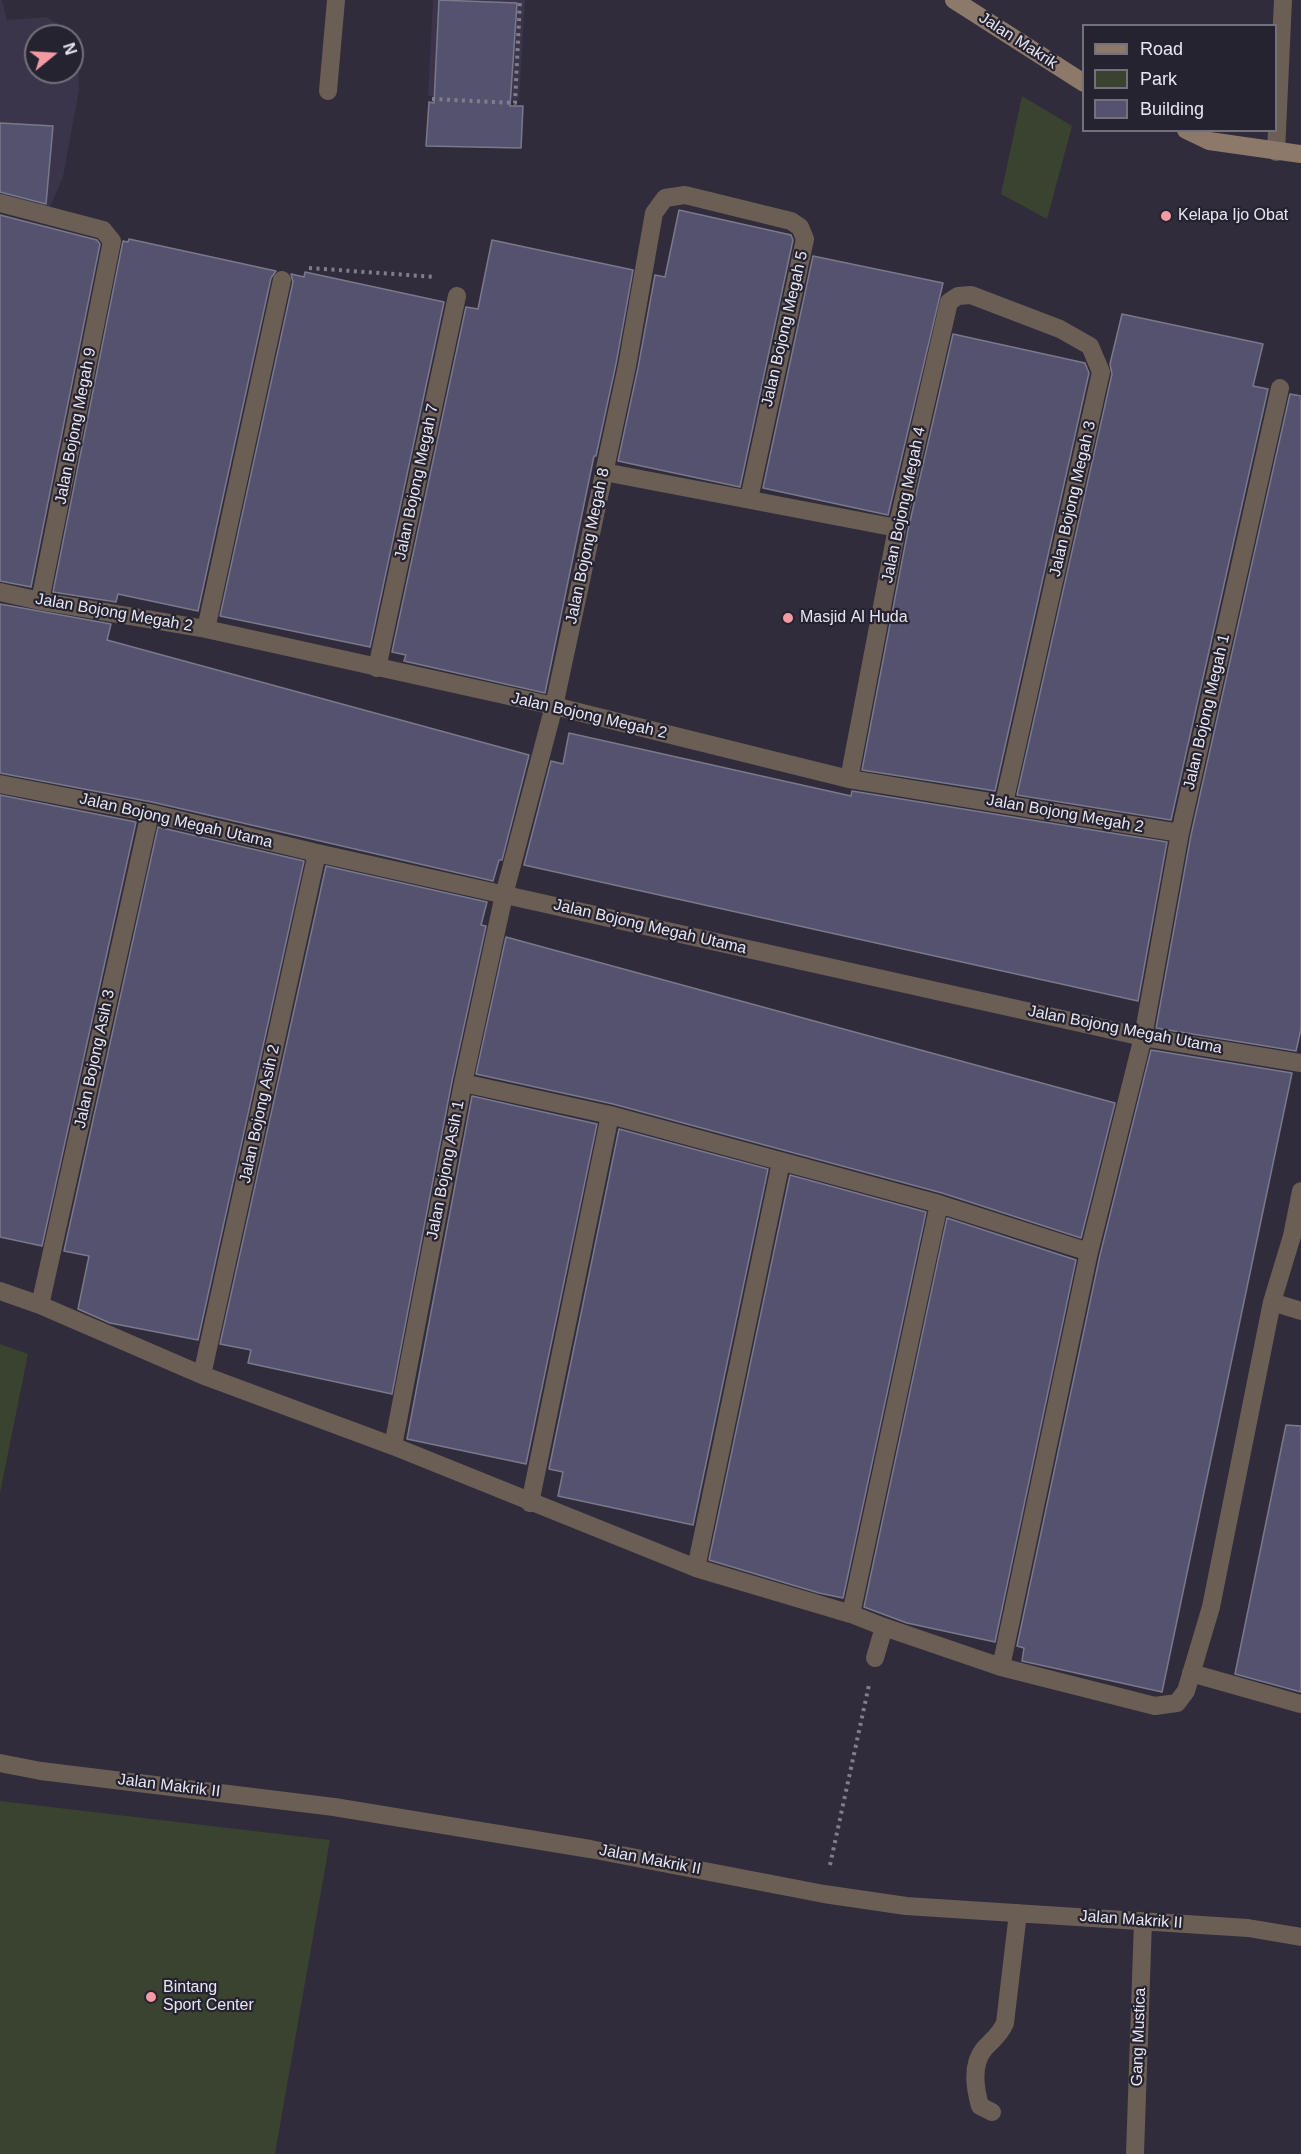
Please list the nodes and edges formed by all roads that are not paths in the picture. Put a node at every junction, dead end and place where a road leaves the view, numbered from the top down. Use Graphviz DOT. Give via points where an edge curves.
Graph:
graph roads {
  1 [pos="336,0"];
  2 [pos="954,0"];
  3 [pos="1283,0"];
  4 [pos="1082,82"];
  5 [pos="328,91"];
  6 [pos="1277,130"];
  7 [pos="1190,132"];
  8 [pos="1277,132"];
  9 [pos="1276,152"];
  10 [pos="1301,154"];
  11 [pos="665,198"];
  12 [pos="0,203"];
  13 [pos="282,280"];
  14 [pos="457,296"];
  15 [pos="949,302"];
  16 [pos="1280,388"];
  17 [pos="604,472"];
  18 [pos="749,499"];
  19 [pos="897,528"];
  20 [pos="0,592"];
  21 [pos="40,601"];
  22 [pos="206,629"];
  23 [pos="377,668"];
  24 [pos="554,706"];
  25 [pos="849,779"];
  26 [pos="0,784"];
  27 [pos="1004,803"];
  28 [pos="150,813"];
  29 [pos="1180,833"];
  30 [pos="317,854"];
  31 [pos="504,895"];
  32 [pos="1143,1037"];
  33 [pos="1301,1063"];
  34 [pos="463,1083"];
  35 [pos="610,1115"];
  36 [pos="781,1162"];
  37 [pos="1301,1191"];
  38 [pos="939,1204"];
  39 [pos="1296,1237"];
  40 [pos="1089,1252"];
  41 [pos="0,1291"];
  42 [pos="1272,1302"];
  43 [pos="40,1305"];
  44 [pos="1301,1311"];
  45 [pos="202,1375"];
  46 [pos="393,1446"];
  47 [pos="530,1503"];
  48 [pos="696,1568"];
  49 [pos="851,1614"];
  50 [pos="884,1627"];
  51 [pos="875,1658"];
  52 [pos="1001,1667"];
  53 [pos="1191,1673"];
  54 [pos="1301,1704"];
  55 [pos="0,1763"];
  56 [pos="1018,1913"];
  57 [pos="1143,1921"];
  58 [pos="1301,1937"];
  59 [pos="992,2112"];
  60 [pos="1135,2154"];
  1 -- 5 [label="street"];
  2 -- 4 [label="street, Jalan Makrik"];
  3 -- 6 [label="street"];
  7 -- 9 [label="street" via="1209,141"];
  8 -- 9 [label="street"];
  9 -- 10 [label="street"];
  11 -- 17 [label="street, Jalan Bojong Megah 8" via="654,213"];
  11 -- 18 [label="street, Jalan Bojong Megah 5" via="686,195 791,221 800,227 805,239"];
  12 -- 21 [label="street, Jalan Bojong Megah 9" via="103,230 112,241"];
  13 -- 22 [label="street"];
  14 -- 23 [label="street, Jalan Bojong Megah 7"];
  15 -- 19 [label="street, Jalan Bojong Megah 4"];
  15 -- 27 [label="street, Jalan Bojong Megah 3" via="971,295 1060,329 1090,346 1101,372"];
  16 -- 29 [label="street, Jalan Bojong Megah 1"];
  17 -- 18 [label="street"];
  17 -- 24 [label="street, Jalan Bojong Megah 8"];
  18 -- 19 [label="street"];
  19 -- 25 [label="street, Jalan Bojong Megah 4"];
  20 -- 21 [label="street, Jalan Bojong Megah 2"];
  21 -- 22 [label="street, Jalan Bojong Megah 2"];
  22 -- 23 [label="street, Jalan Bojong Megah 2"];
  23 -- 24 [label="street, Jalan Bojong Megah 2"];
  24 -- 25 [label="street, Jalan Bojong Megah 2"];
  24 -- 31 [label="street, Jalan Bojong Megah 8"];
  25 -- 27 [label="street, Jalan Bojong Megah 2"];
  26 -- 28 [label="street, Jalan Bojong Megah Utama"];
  27 -- 29 [label="street, Jalan Bojong Megah 2"];
  28 -- 30 [label="street, Jalan Bojong Megah Utama"];
  28 -- 43 [label="street, Jalan Bojong Asih 3"];
  29 -- 32 [label="street, Jalan Bojong Megah 1"];
  30 -- 31 [label="street, Jalan Bojong Megah Utama"];
  30 -- 45 [label="street, Jalan Bojong Asih 2"];
  31 -- 32 [label="street, Jalan Bojong Megah Utama"];
  31 -- 34 [label="street, Jalan Bojong Asih 1"];
  32 -- 33 [label="street, Jalan Bojong Megah Utama"];
  32 -- 40 [label="street, Jalan Bojong Megah 1"];
  34 -- 35 [label="street"];
  34 -- 46 [label="street, Jalan Bojong Asih 1"];
  35 -- 36 [label="street"];
  35 -- 47 [label="street"];
  36 -- 38 [label="street"];
  36 -- 48 [label="street"];
  37 -- 39 [label="street"];
  38 -- 40 [label="street"];
  38 -- 49 [label="street"];
  39 -- 42 [label="street"];
  40 -- 52 [label="street, Jalan Bojong Megah 1"];
  41 -- 43 [label="street"];
  42 -- 44 [label="street"];
  42 -- 53 [label="street" via="1211,1606"];
  43 -- 45 [label="street"];
  45 -- 46 [label="street"];
  46 -- 47 [label="street"];
  47 -- 48 [label="street"];
  48 -- 49 [label="street"];
  49 -- 50 [label="street"];
  50 -- 51 [label="street"];
  50 -- 52 [label="street"];
  52 -- 53 [label="street" via="1155,1706 1177,1703 1186,1691"];
  53 -- 54 [label="street"];
  55 -- 56 [label="street, Jalan Makrik II" via="334,1807 590,1849 824,1894 906,1906"];
  56 -- 57 [label="street, Jalan Makrik II"];
  56 -- 59 [label="street" via="1005,2023 976,2066 980,2106"];
  57 -- 58 [label="street, Jalan Makrik II" via="1248,1928"];
  57 -- 60 [label="street, Gang Mustica"];
}
